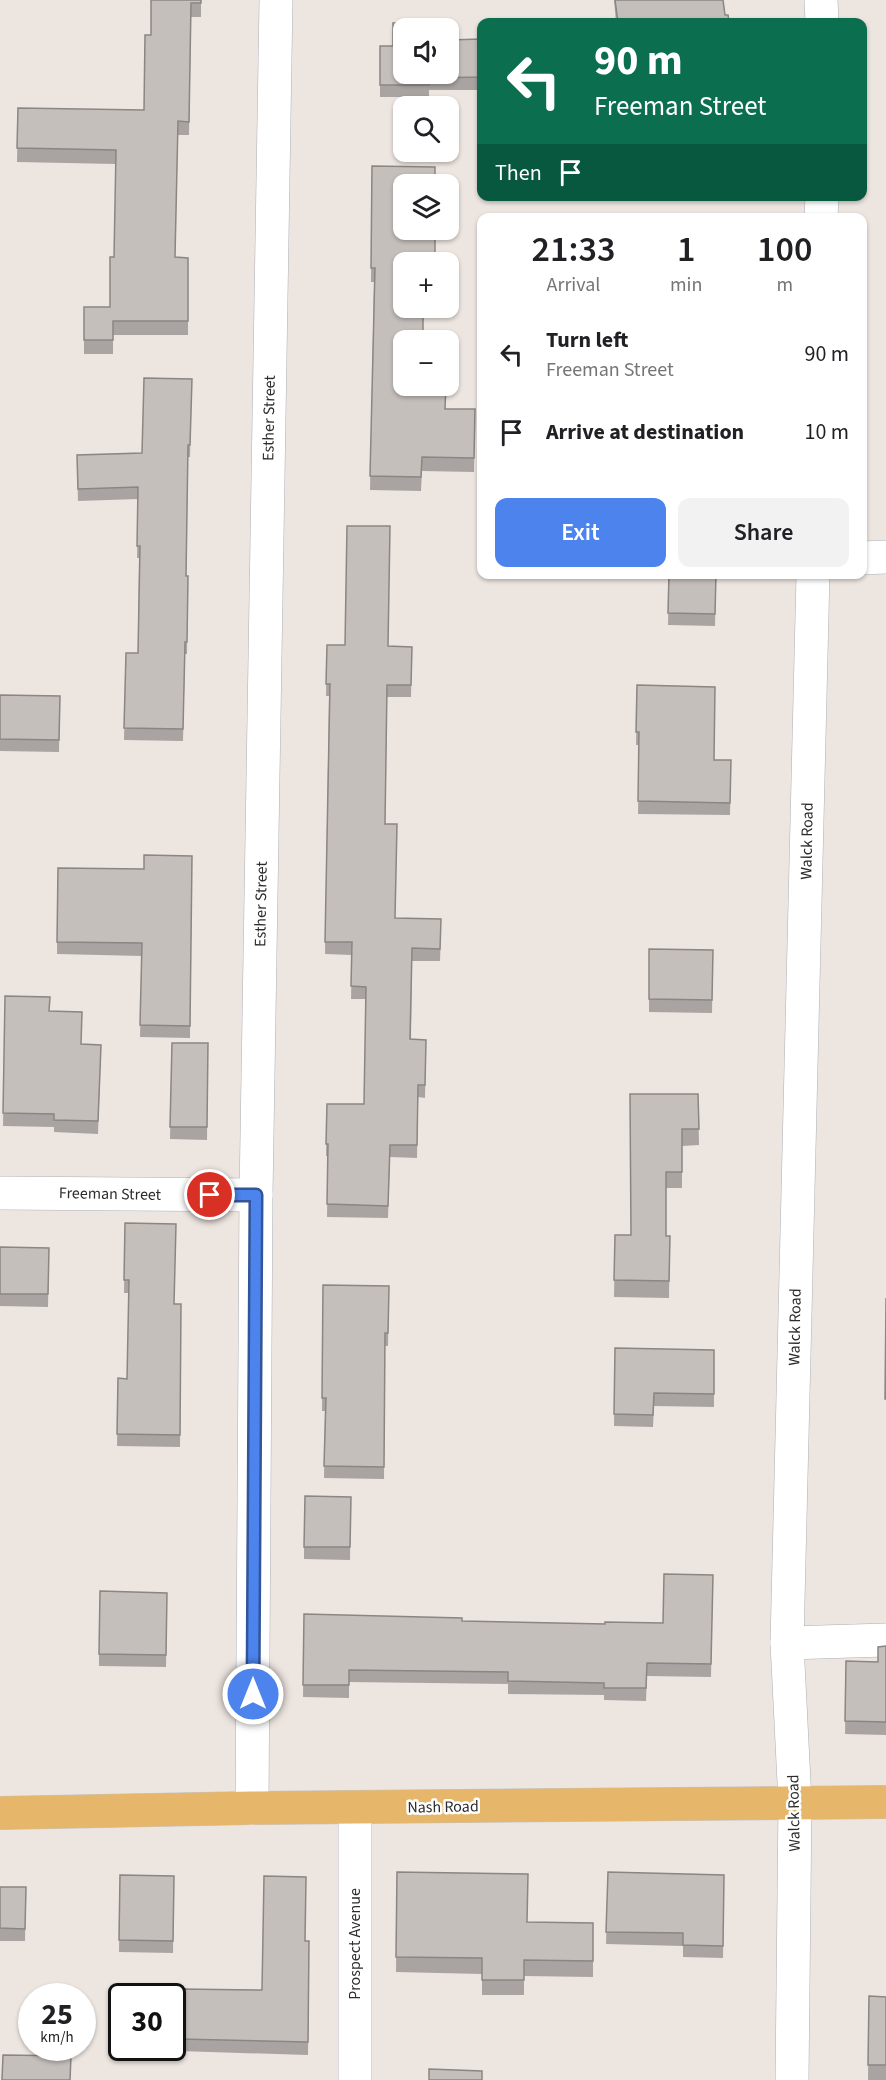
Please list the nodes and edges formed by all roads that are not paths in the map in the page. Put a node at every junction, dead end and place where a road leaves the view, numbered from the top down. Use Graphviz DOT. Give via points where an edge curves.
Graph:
graph roads {
  1 [pos="276,0"];
  2 [pos="821,0"];
  3 [pos="822,18"];
  4 [pos="886,557"];
  5 [pos="867,558"];
  6 [pos="813,579"];
  7 [pos="0,1193"];
  8 [pos="256,1195"];
  9 [pos="886,1640"];
  10 [pos="788,1643"];
  11 [pos="795,1802"];
  12 [pos="886,1802"];
  13 [pos="252,1808"];
  14 [pos="355,1808"];
  15 [pos="0,1813"];
  16 [pos="355,2080"];
  17 [pos="792,2080"];
  1 -- 8 [label="street, Esther Street"];
  2 -- 3 [label="street"];
  4 -- 5 [label="street"];
  6 -- 10 [label="street, Walck Road"];
  7 -- 8 [label="street, Freeman Street"];
  8 -- 13 [label="street, Esther Street"];
  9 -- 10 [label="street"];
  10 -- 11 [label="street, Walck Road"];
  11 -- 12 [label="main road, Nash Road"];
  11 -- 14 [label="main road, Nash Road"];
  11 -- 17 [label="street, Walck Road"];
  13 -- 14 [label="main road, Nash Road"];
  13 -- 15 [label="main road, Nash Road"];
  14 -- 16 [label="street, Prospect Avenue"];
}
